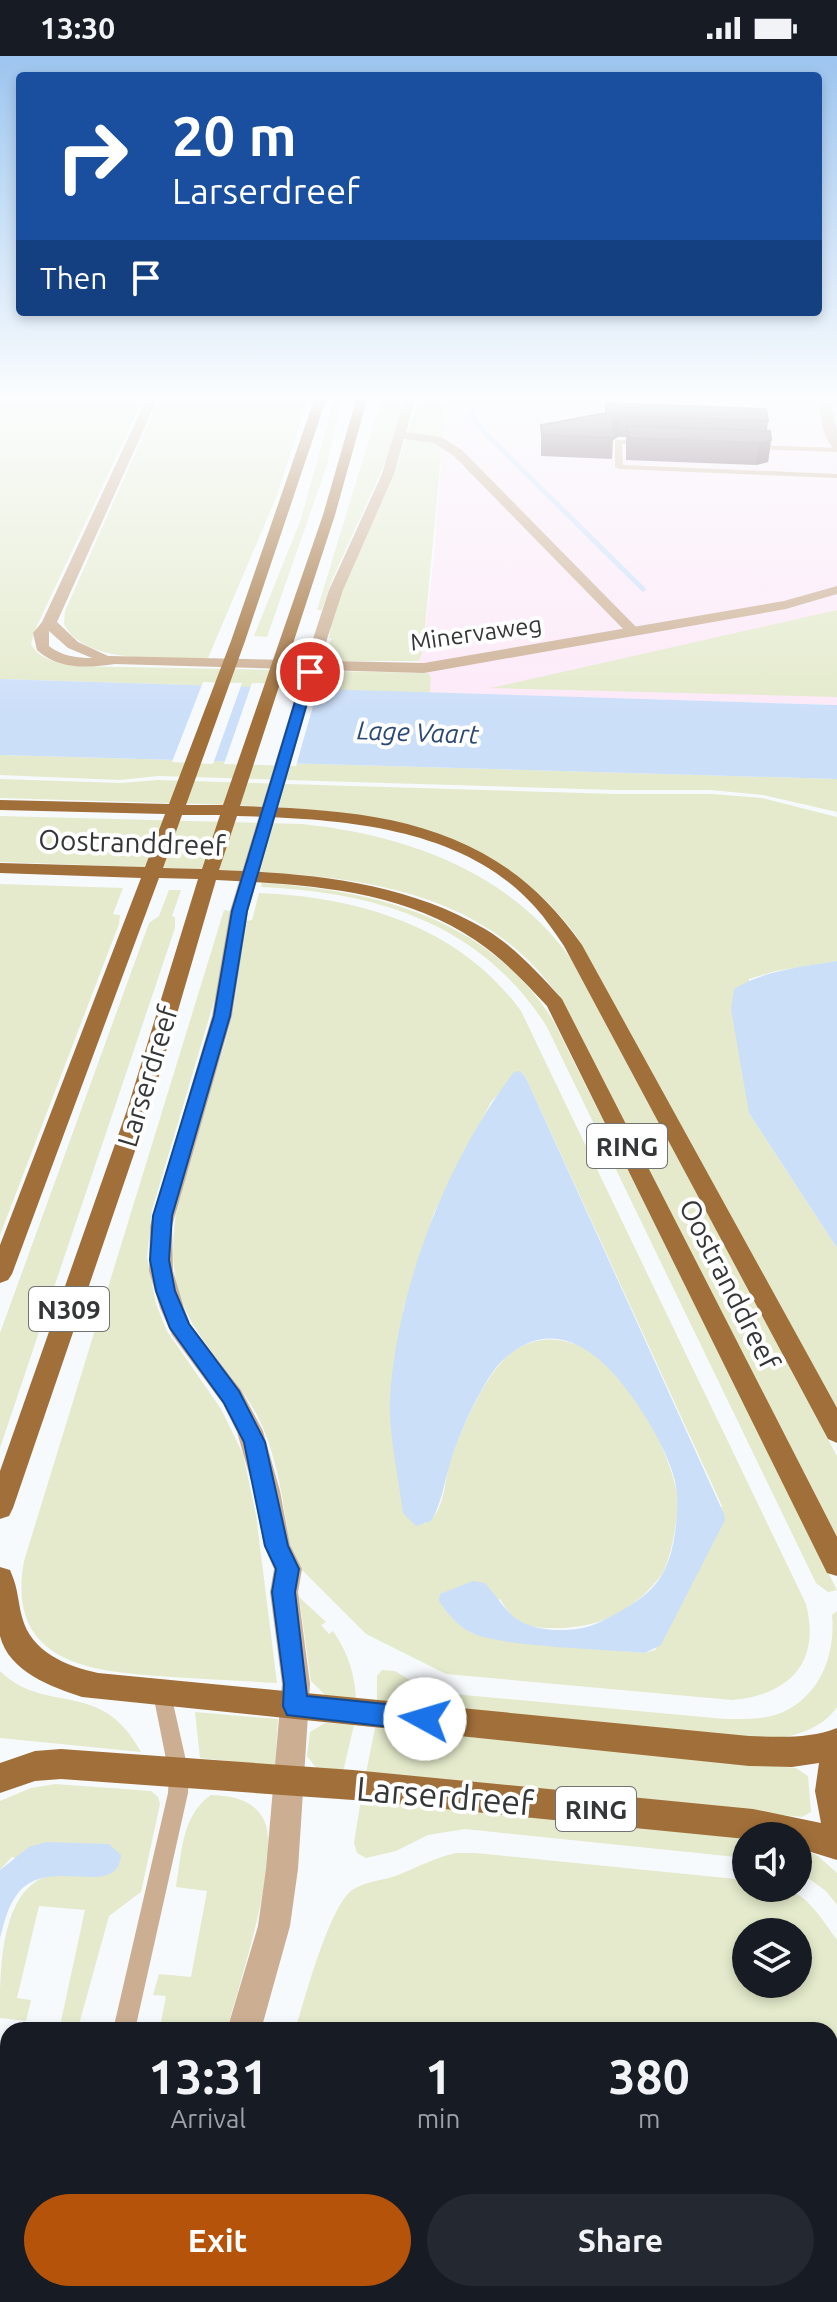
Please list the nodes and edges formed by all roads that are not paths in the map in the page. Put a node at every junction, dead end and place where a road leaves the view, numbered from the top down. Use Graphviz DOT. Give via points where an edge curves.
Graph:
graph roads {
  1 [pos="103,505"];
  2 [pos="284,505"];
  3 [pos="332,505"];
  4 [pos="374,505"];
  5 [pos="509,505"];
  6 [pos="837,590"];
  7 [pos="49,623"];
  8 [pos="633,631"];
  9 [pos="115,660"];
  10 [pos="0,805"];
  11 [pos="0,868"];
  12 [pos="0,1274"];
  13 [pos="837,1432"];
  14 [pos="0,1508"];
  15 [pos="837,1564"];
  16 [pos="0,1579"];
  17 [pos="162,1694"];
  18 [pos="295,1706"];
  19 [pos="836,1744"];
  20 [pos="179,1774"];
  21 [pos="0,1778"];
  22 [pos="289,1781"];
  23 [pos="837,1829"];
  24 [pos="837,1844"];
  25 [pos="126,2022"];
  26 [pos="246,2022"];
  1 -- 7 [label="street, Minervaweg"];
  2 -- 12 [label="main road, N309" via="140,907"];
  3 -- 14 [label="main road, Larserdreef / N309" via="197,909 138,1110"];
  4 -- 18 [label="street, Larserdreef" via="319,642 239,911 222,1016 162,1216 160,1260 180,1328 232,1397 255,1442 277,1546 288,1569 284,1592"];
  5 -- 8 [label="street"];
  6 -- 8 [label="street, Minervaweg" via="786,605"];
  7 -- 9 [label="street, Minervaweg" via="73,645"];
  7 -- 9 [label="street, Minervaweg" via="38,638 52,655 85,663"];
  8 -- 9 [label="street, Minervaweg" via="414,669"];
  10 -- 13 [label="main road, Oostranddreef / RING" via="351,816 455,845 524,887 573,945"];
  11 -- 15 [label="main road, Oostranddreef / RING" via="285,878 356,887 458,920 524,966 555,1003"];
  16 -- 17 [label="main road" via="10,1628 40,1666 75,1682"];
  17 -- 18 [label="main road"];
  17 -- 20 [label="lane"];
  18 -- 19 [label="main road" via="749,1751 792,1752"];
  18 -- 22 [label="street, Larserdreef"];
  19 -- 23 [label="main road" via="830,1791"];
  20 -- 21 [label="main road, RING" via="61,1764"];
  20 -- 22 [label="main road, Larserdreef / RING"];
  20 -- 25 [label="lane"];
  22 -- 24 [label="main road, Larserdreef / RING" via="753,1824"];
  22 -- 26 [label="street, Larserdreef" via="275,1917"];
}
